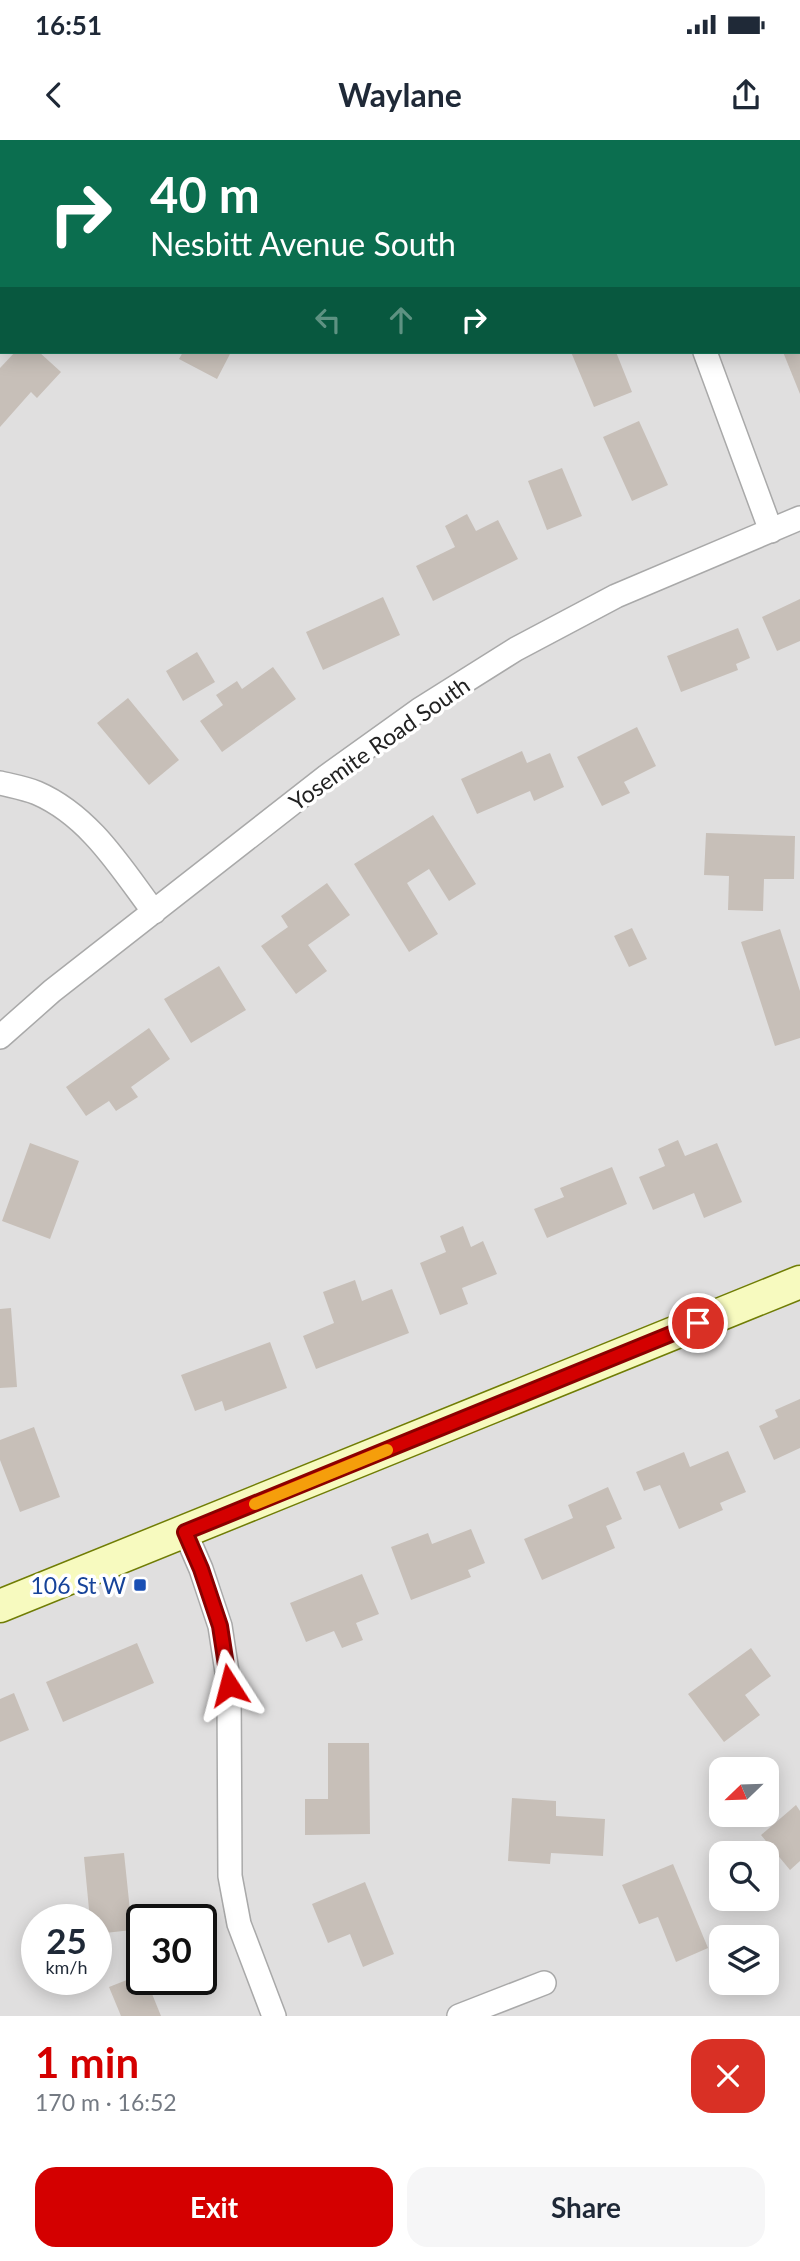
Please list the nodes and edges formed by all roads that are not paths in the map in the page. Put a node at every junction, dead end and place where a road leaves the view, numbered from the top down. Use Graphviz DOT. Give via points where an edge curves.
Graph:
graph roads {
  1 [pos="706,354"];
  2 [pos="800,518"];
  3 [pos="771,531"];
  4 [pos="0,783"];
  5 [pos="154,912"];
  6 [pos="0,1037"];
  7 [pos="800,1282"];
  8 [pos="185,1532"];
  9 [pos="0,1606"];
  10 [pos="544,1983"];
  11 [pos="274,2016"];
  12 [pos="459,2016"];
  1 -- 3 [label="street"];
  2 -- 3 [label="street, Yosemite Road South"];
  3 -- 5 [label="street, Yosemite Road South" via="616,596 516,649 327,776"];
  4 -- 5 [label="street" via="36,793 72,813 101,842"];
  5 -- 6 [label="street, Yosemite Road South"];
  7 -- 8 [label="street"];
  8 -- 9 [label="street"];
  8 -- 11 [label="street" via="220,1626 229,1685 232,1888 239,1924"];
  10 -- 12 [label="street"];
}
